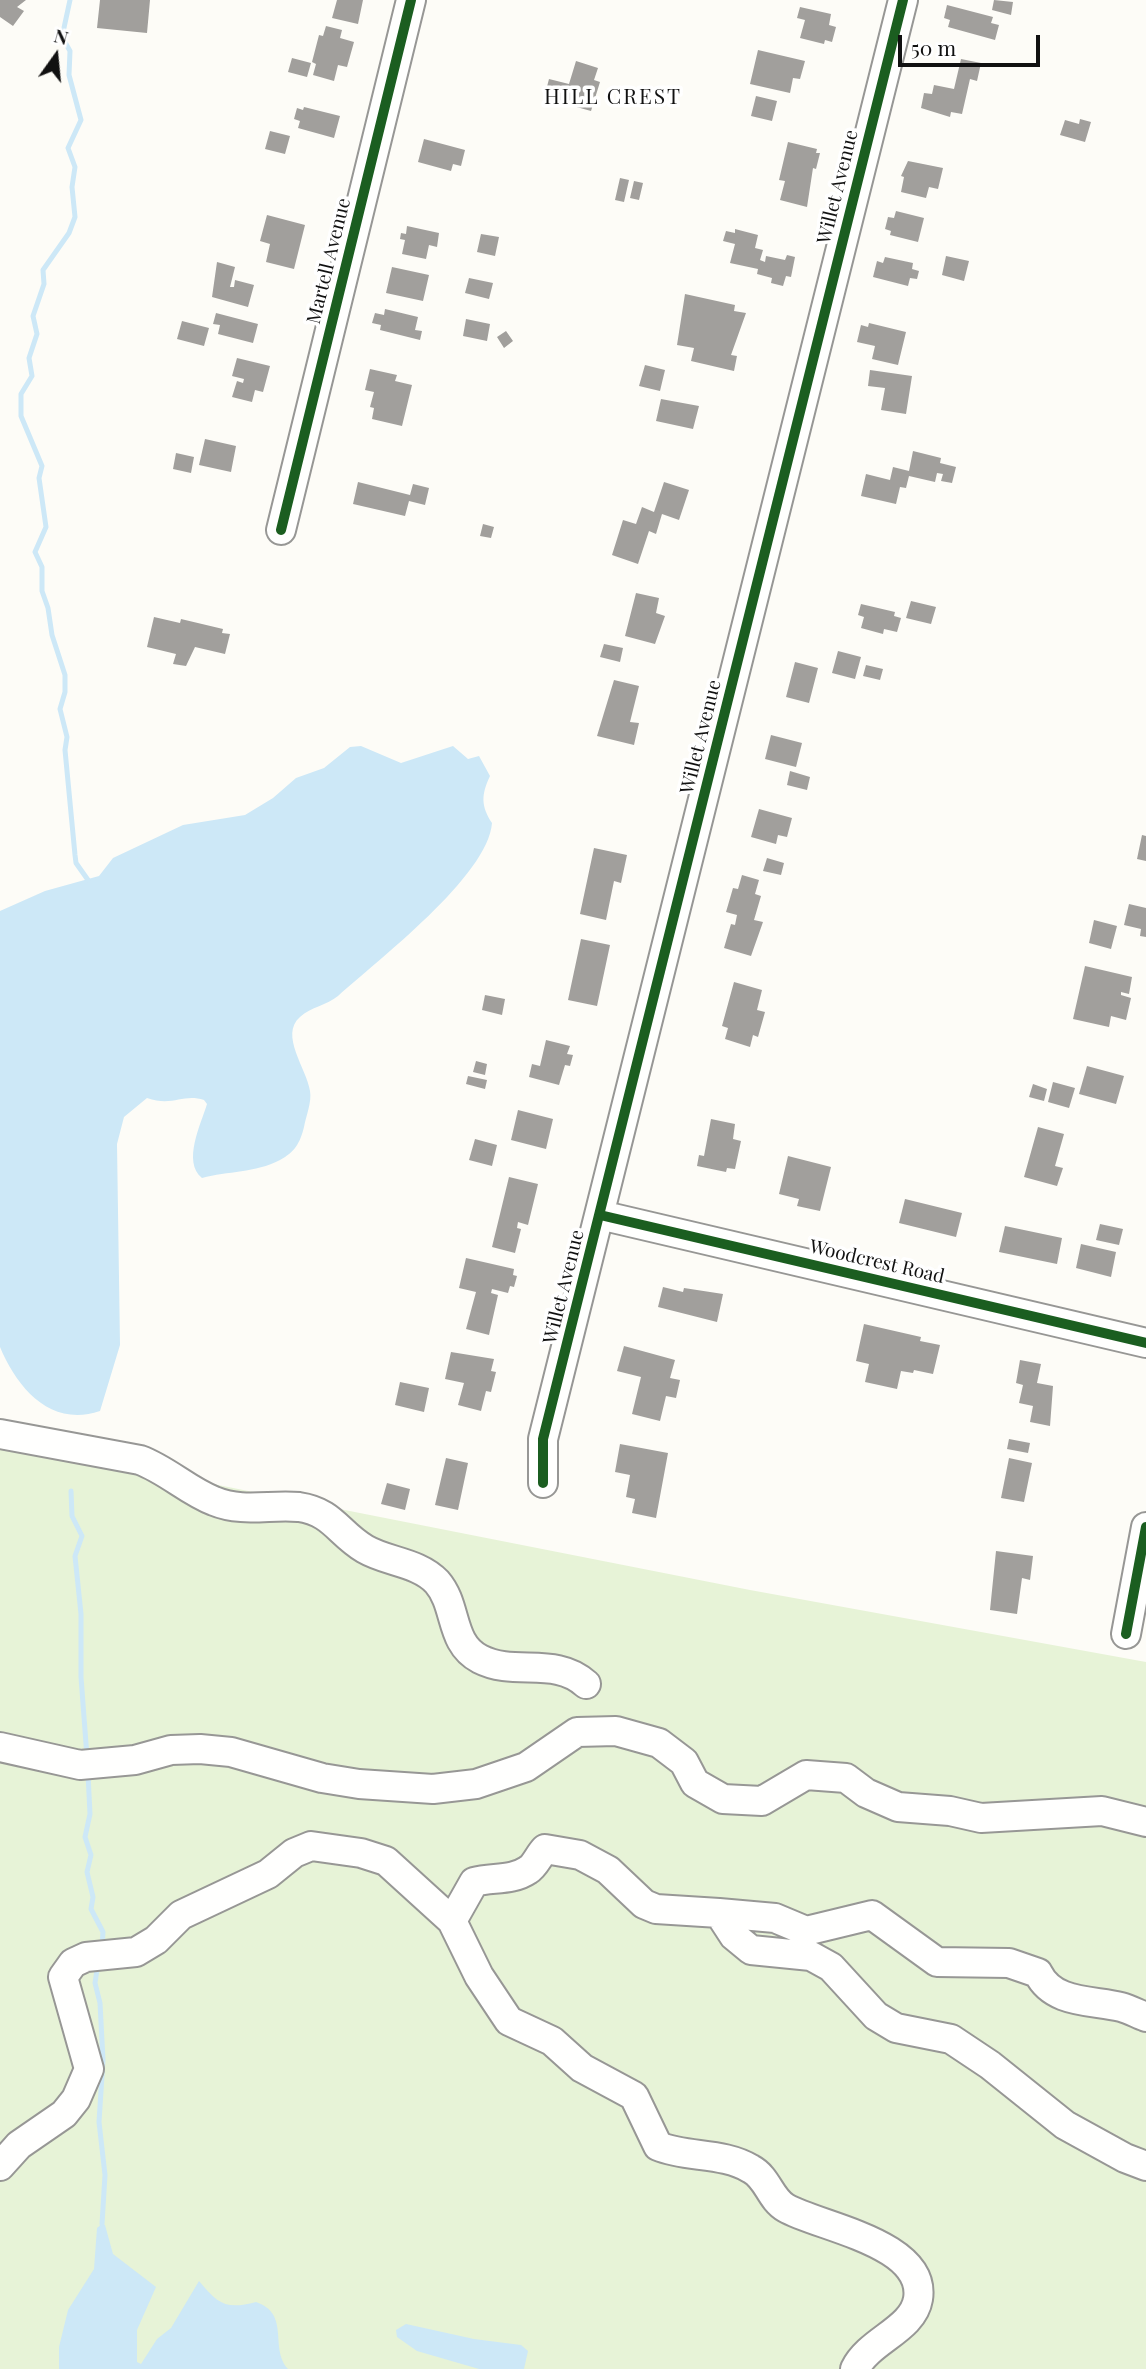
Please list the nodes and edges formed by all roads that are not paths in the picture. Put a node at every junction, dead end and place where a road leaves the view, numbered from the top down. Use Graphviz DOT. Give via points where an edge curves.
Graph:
graph roads {
  1 [pos="411,0"];
  2 [pos="903,0"];
  3 [pos="281,530"];
  4 [pos="600,1215"];
  5 [pos="1146,1343"];
  6 [pos="0,1434"];
  7 [pos="543,1483"];
  8 [pos="1146,1527"];
  9 [pos="1126,1634"];
  10 [pos="586,1684"];
  11 [pos="0,1747"];
  12 [pos="1146,1822"];
  13 [pos="719,1913"];
  14 [pos="452,1922"];
  15 [pos="1146,2017"];
  16 [pos="0,2166"];
  17 [pos="1146,2166"];
  18 [pos="855,2369"];
  1 -- 3 [label="street, Martell Avenue"];
  2 -- 4 [label="street, Willet Avenue"];
  4 -- 5 [label="street, Woodcrest Road"];
  4 -- 7 [label="street, Willet Avenue" via="543,1439"];
  6 -- 10 [label="street" via="140,1460 214,1501 267,1510 297,1507 325,1514 365,1549 415,1568 437,1582 460,1642 478,1658 502,1667 552,1667 575,1674"];
  8 -- 9 [label="street"];
  11 -- 12 [label="street" via="91,1765 200,1748 359,1784 433,1789 476,1784 526,1767 577,1732 616,1731 659,1742 684,1762 695,1783 723,1799 762,1801 806,1775 846,1779 898,1807 981,1818 1102,1811"];
  13 -- 14 [label="street" via="656,1909 644,1904 608,1870 580,1855 545,1849 530,1869 512,1878 474,1882"];
  13 -- 15 [label="street" via="775,1918 806,1931 872,1915 937,1962 1009,1963 1038,1973 1044,1984 1079,2001 1121,2007"];
  13 -- 17 [label="street" via="734,1936 751,1950 811,1956 831,1968 876,2016 896,2028 951,2039 1066,2125"];
  14 -- 16 [label="street" via="386,1861 329,1846 311,1846 268,1874 181,1915 136,1952 73,1963 64,1977 89,2069 64,2114 19,2145"];
  14 -- 18 [label="street" via="479,1976 509,2021 552,2041 582,2068 634,2096 658,2146 751,2168 786,2208 843,2227 910,2268 918,2282 913,2313 869,2349"];
}
